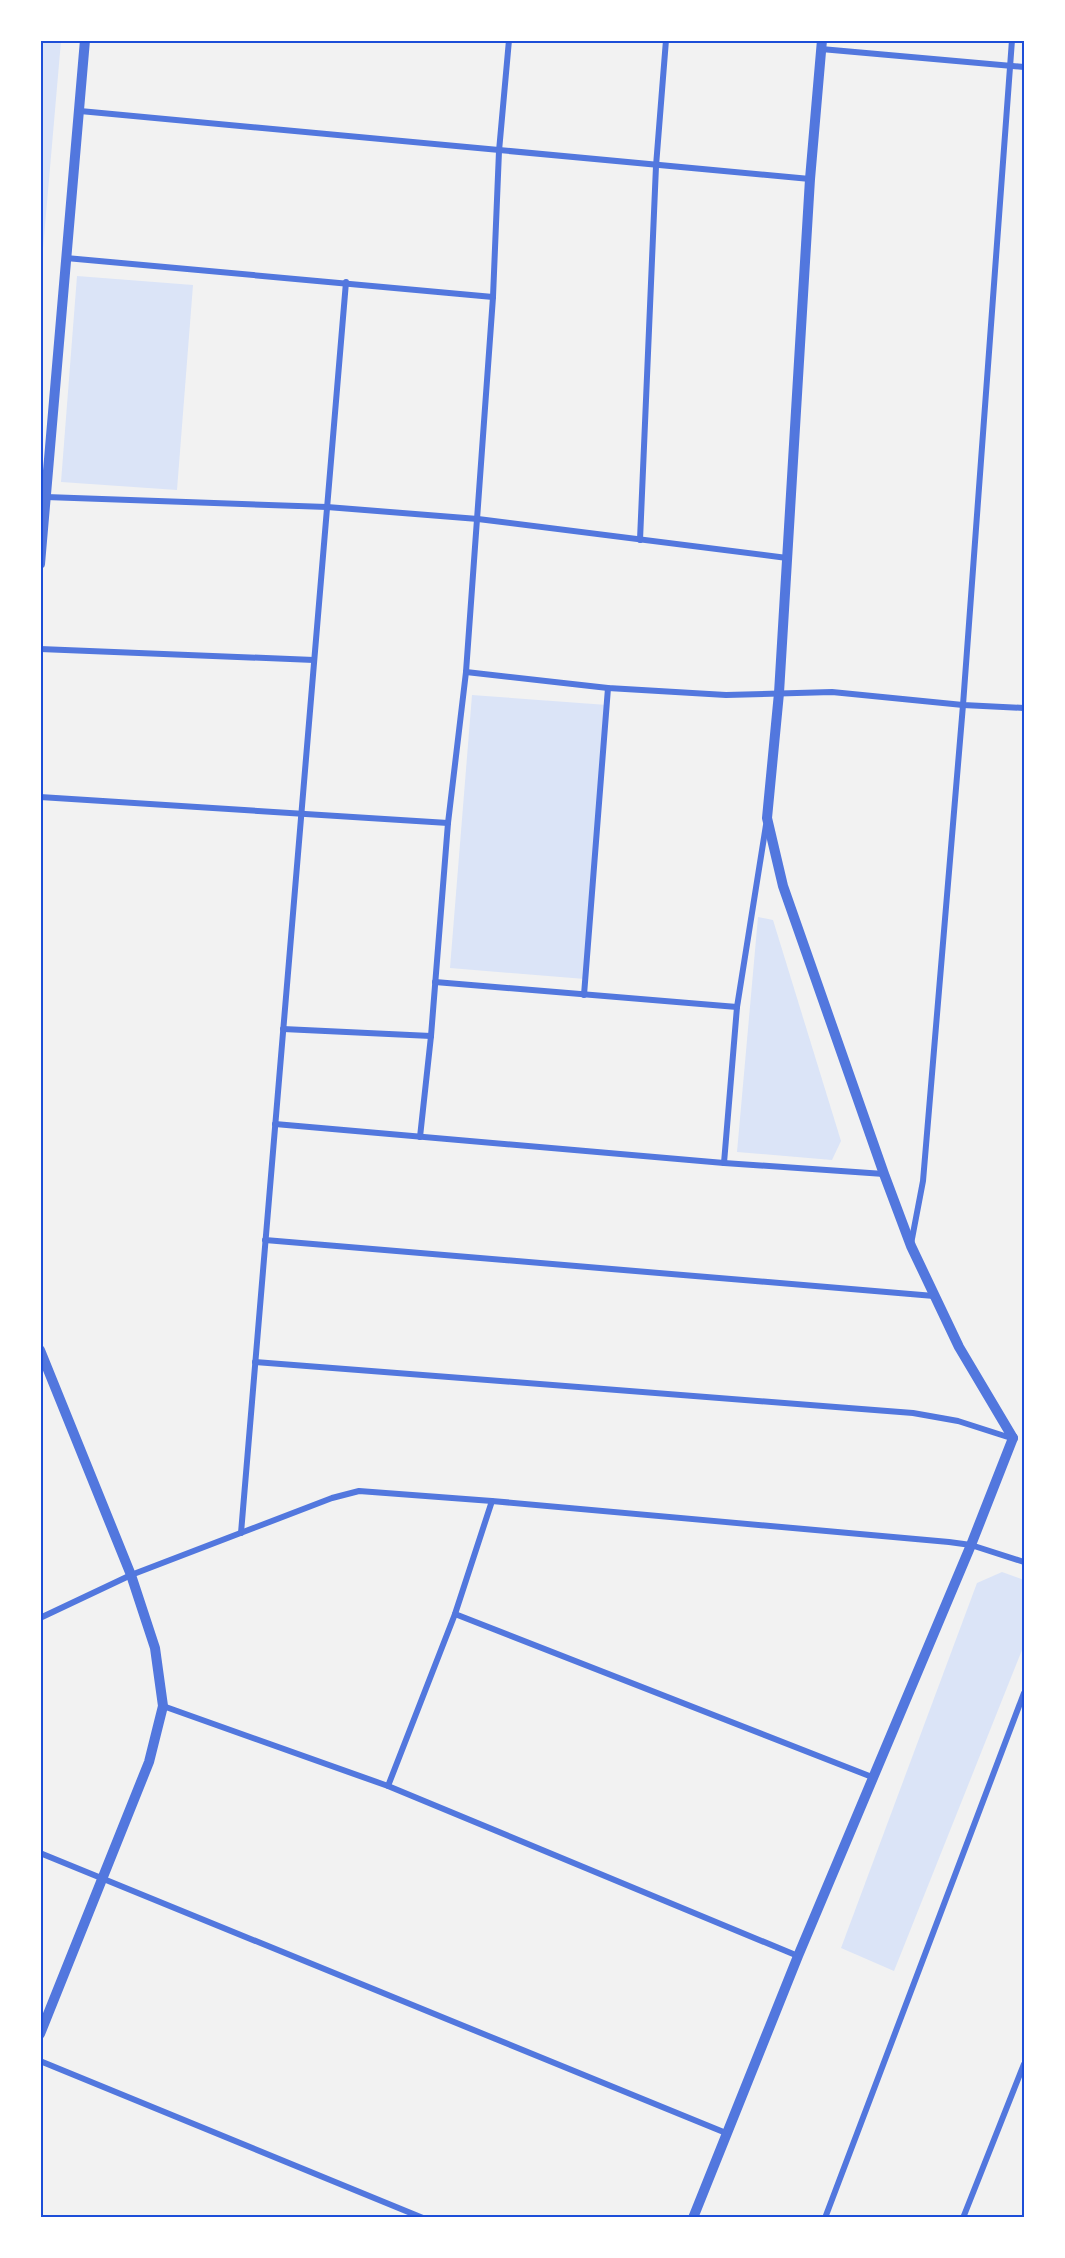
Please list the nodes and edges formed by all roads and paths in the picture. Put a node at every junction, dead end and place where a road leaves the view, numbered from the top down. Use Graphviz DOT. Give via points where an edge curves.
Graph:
graph roads {
  1 [pos="85,40"];
  2 [pos="509,40"];
  3 [pos="666,40"];
  4 [pos="1012,40"];
  5 [pos="822,45"];
  6 [pos="1010,66"];
  7 [pos="1024,67"];
  8 [pos="80,111"];
  9 [pos="499,152"];
  10 [pos="656,165"];
  11 [pos="810,179"];
  12 [pos="65,258"];
  13 [pos="346,282"];
  14 [pos="493,297"];
  15 [pos="46,497"];
  16 [pos="327,507"];
  17 [pos="478,519"];
  18 [pos="640,540"];
  19 [pos="787,558"];
  20 [pos="40,564"];
  21 [pos="40,649"];
  22 [pos="314,660"];
  23 [pos="466,672"];
  24 [pos="609,688"];
  25 [pos="779,693"];
  26 [pos="963,705"];
  27 [pos="1024,708"];
  28 [pos="40,797"];
  29 [pos="301,814"];
  30 [pos="767,818"];
  31 [pos="448,823"];
  32 [pos="435,982"];
  33 [pos="584,995"];
  34 [pos="737,1007"];
  35 [pos="283,1029"];
  36 [pos="431,1036"];
  37 [pos="275,1124"];
  38 [pos="420,1137"];
  39 [pos="724,1163"];
  40 [pos="884,1174"];
  41 [pos="265,1240"];
  42 [pos="911,1246"];
  43 [pos="935,1296"];
  44 [pos="40,1350"];
  45 [pos="255,1362"];
  46 [pos="1019,1440"];
  47 [pos="492,1501"];
  48 [pos="240,1533"];
  49 [pos="971,1545"];
  50 [pos="1024,1562"];
  51 [pos="131,1575"];
  52 [pos="455,1614"];
  53 [pos="40,1618"];
  54 [pos="1024,1693"];
  55 [pos="163,1706"];
  56 [pos="872,1776"];
  57 [pos="388,1786"];
  58 [pos="40,1853"];
  59 [pos="102,1880"];
  60 [pos="798,1956"];
  61 [pos="40,2034"];
  62 [pos="40,2061"];
  63 [pos="1024,2064"];
  64 [pos="726,2133"];
  65 [pos="423,2217"];
  66 [pos="693,2217"];
  67 [pos="825,2217"];
  68 [pos="963,2217"];
  1 -- 8 [label="street"];
  2 -- 9 [label="street"];
  3 -- 10 [label="street"];
  4 -- 6 [label="street"];
  5 -- 6 [label="street"];
  5 -- 11 [label="street"];
  6 -- 7 [label="street"];
  6 -- 26 [label="street"];
  8 -- 9 [label="street"];
  8 -- 12 [label="street"];
  9 -- 10 [label="street"];
  9 -- 14 [label="street"];
  10 -- 11 [label="street"];
  10 -- 18 [label="street"];
  11 -- 19 [label="street"];
  12 -- 13 [label="street"];
  12 -- 15 [label="street"];
  13 -- 14 [label="street"];
  13 -- 16 [label="street"];
  14 -- 17 [label="street"];
  15 -- 16 [label="street"];
  15 -- 20 [label="street"];
  16 -- 17 [label="street"];
  16 -- 22 [label="street"];
  17 -- 18 [label="street"];
  17 -- 23 [label="street"];
  18 -- 19 [label="street"];
  19 -- 25 [label="street"];
  21 -- 22 [label="street"];
  22 -- 29 [label="street"];
  23 -- 24 [label="street"];
  23 -- 31 [label="street"];
  24 -- 25 [label="street" via="726,695"];
  24 -- 33 [label="street"];
  25 -- 26 [label="street" via="832,692"];
  25 -- 30 [label="street"];
  26 -- 27 [label="street"];
  26 -- 42 [label="street" via="923,1181"];
  28 -- 29 [label="street"];
  29 -- 31 [label="street"];
  29 -- 35 [label="street"];
  30 -- 34 [label="street"];
  30 -- 40 [label="street" via="783,886"];
  31 -- 32 [label="street"];
  32 -- 33 [label="street"];
  32 -- 36 [label="street"];
  33 -- 34 [label="street"];
  34 -- 39 [label="street"];
  35 -- 36 [label="street"];
  35 -- 37 [label="street"];
  36 -- 38 [label="street"];
  37 -- 38 [label="street"];
  37 -- 41 [label="street"];
  38 -- 39 [label="street"];
  39 -- 40 [label="street"];
  40 -- 42 [label="street"];
  41 -- 43 [label="street"];
  41 -- 45 [label="street"];
  42 -- 43 [label="street"];
  43 -- 46 [label="street" via="960,1347"];
  44 -- 51 [label="street"];
  45 -- 46 [label="street" via="913,1413 958,1421"];
  45 -- 48 [label="street"];
  46 -- 49 [label="street"];
  47 -- 48 [label="street" via="359,1491 332,1497"];
  47 -- 49 [label="street"];
  47 -- 52 [label="street"];
  48 -- 51 [label="street"];
  49 -- 50 [label="street"];
  49 -- 56 [label="street"];
  51 -- 53 [label="street"];
  51 -- 55 [label="street" via="155,1648"];
  52 -- 56 [label="street"];
  52 -- 57 [label="street"];
  54 -- 67 [label="street"];
  55 -- 57 [label="street"];
  55 -- 59 [label="street" via="149,1762"];
  56 -- 60 [label="street"];
  57 -- 60 [label="street"];
  58 -- 59 [label="street"];
  59 -- 61 [label="street"];
  59 -- 64 [label="street"];
  60 -- 64 [label="street"];
  62 -- 65 [label="street"];
  63 -- 68 [label="street"];
  64 -- 66 [label="street"];
}
